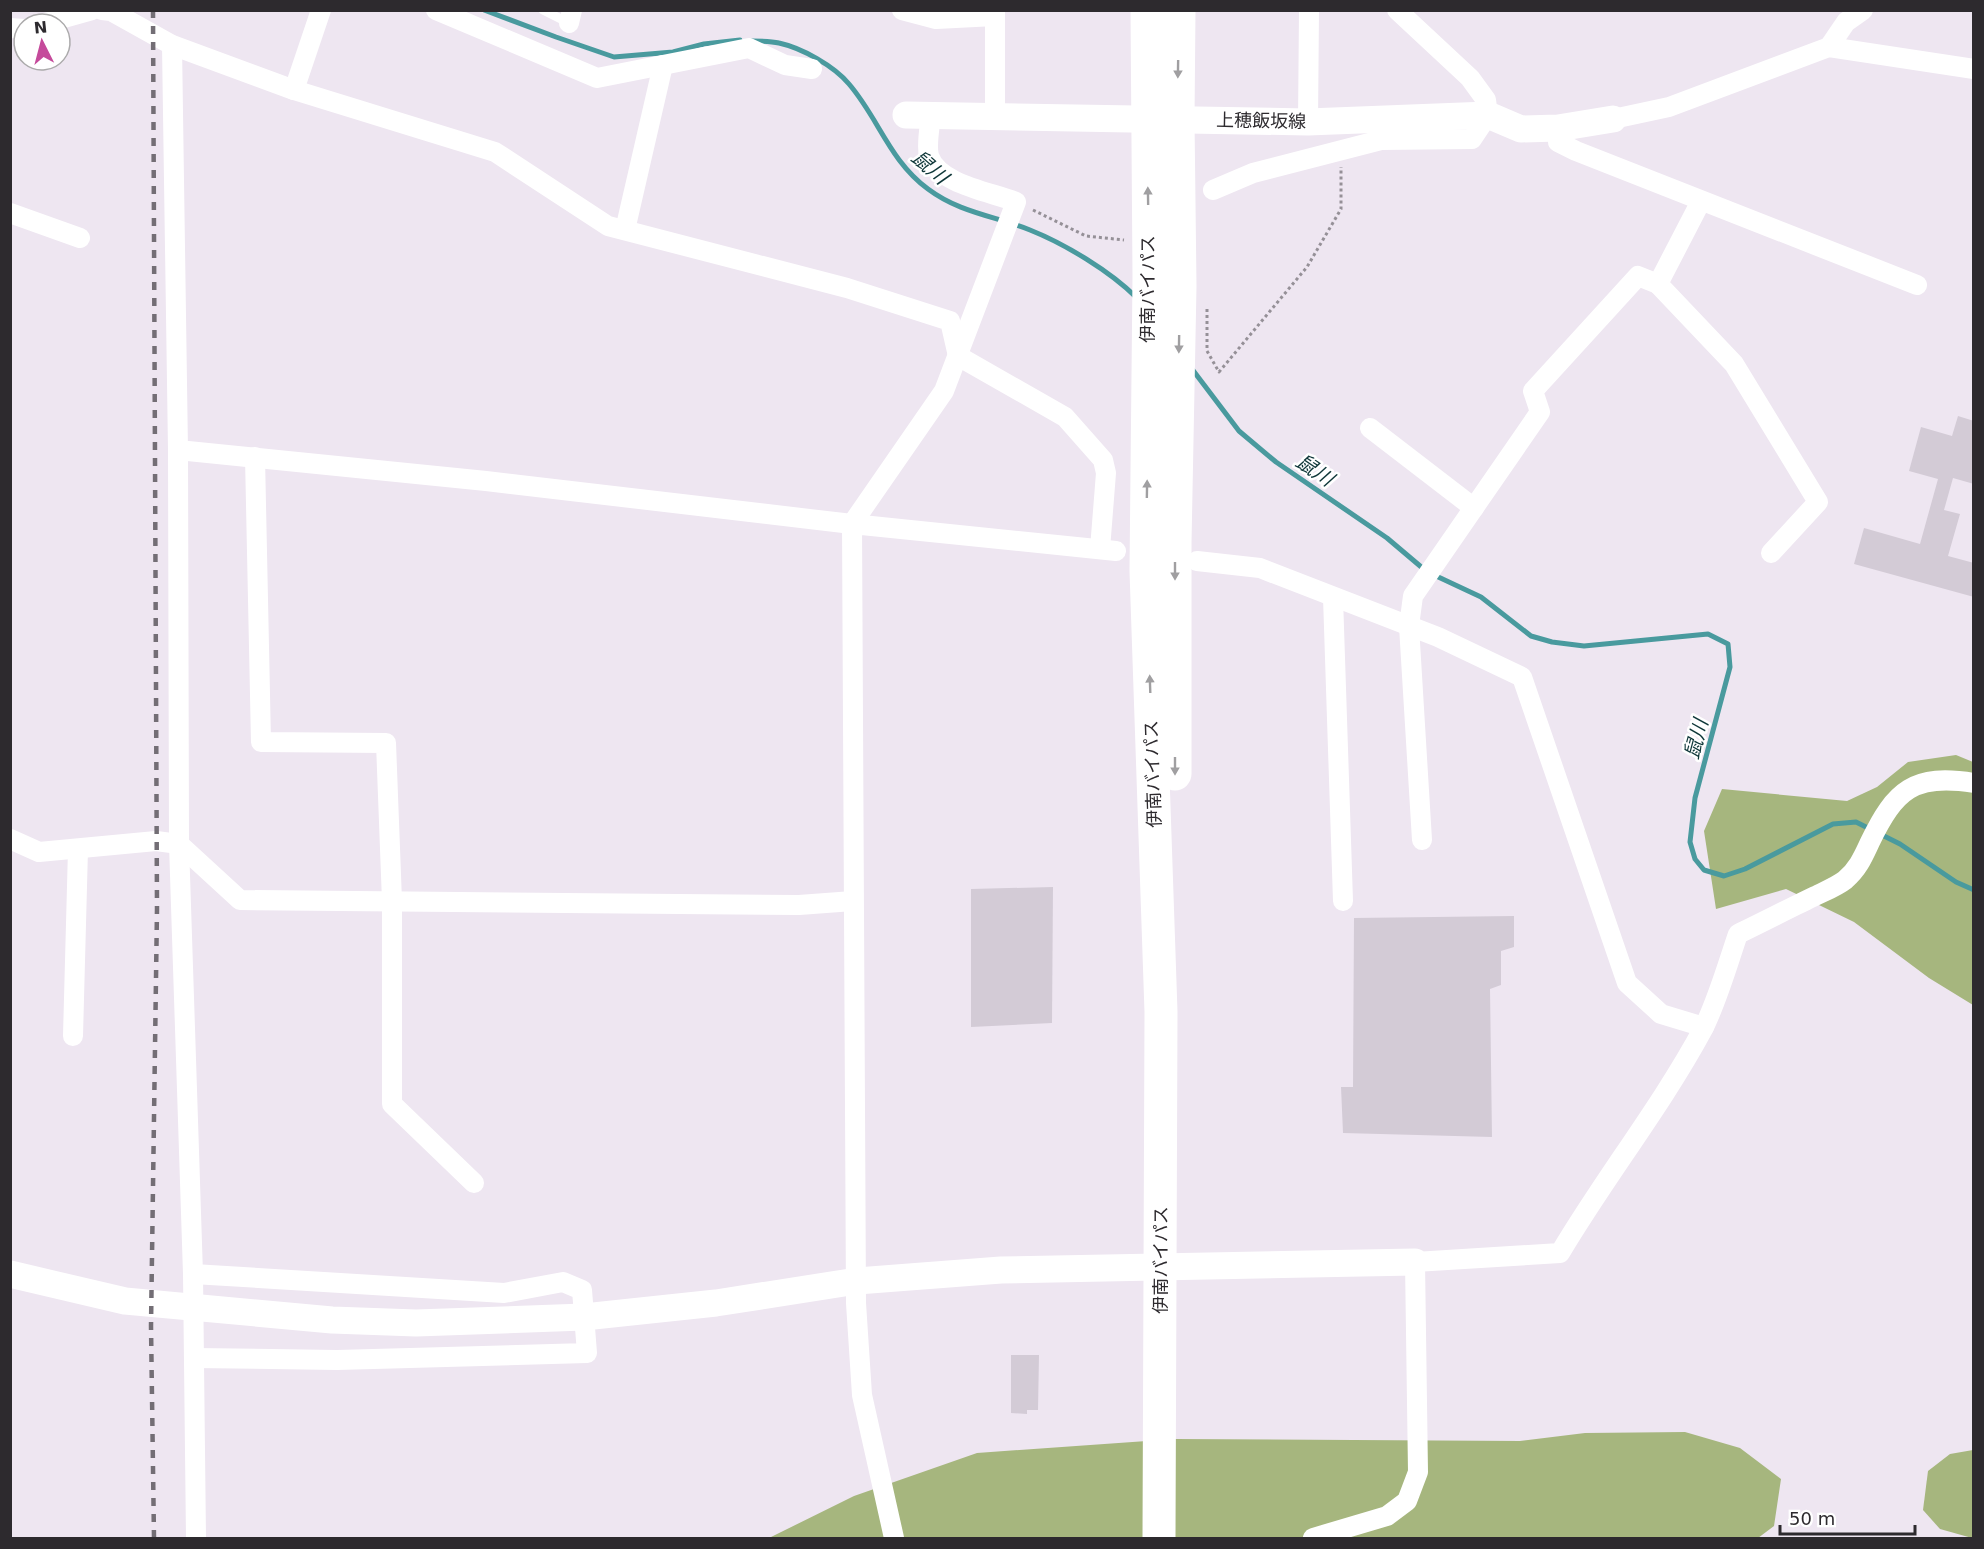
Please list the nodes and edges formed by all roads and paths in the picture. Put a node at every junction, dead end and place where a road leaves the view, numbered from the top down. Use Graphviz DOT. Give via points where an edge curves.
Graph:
graph roads {
  1 [pos="92,10"];
  2 [pos="102,10"];
  3 [pos="321,10"];
  4 [pos="436,10"];
  5 [pos="543,10"];
  6 [pos="902,10"];
  7 [pos="1147,10"];
  8 [pos="1179,10"];
  9 [pos="1309,10"];
  10 [pos="1397,10"];
  11 [pos="1863,10"];
  12 [pos="995,13"];
  13 [pos="72,16"];
  14 [pos="571,17"];
  15 [pos="172,45"];
  16 [pos="1829,47"];
  17 [pos="663,65"];
  18 [pos="812,69"];
  19 [pos="1974,69"];
  20 [pos="294,90"];
  21 [pos="919,115"];
  22 [pos="1488,115"];
  23 [pos="995,116"];
  24 [pos="1613,119"];
  25 [pos="1162,120"];
  26 [pos="1308,122"];
  27 [pos="1557,128"];
  28 [pos="1341,151"];
  29 [pos="1213,190"];
  30 [pos="1701,201"];
  31 [pos="1014,207"];
  32 [pos="10,213"];
  33 [pos="625,230"];
  34 [pos="80,238"];
  35 [pos="1131,244"];
  36 [pos="1658,284"];
  37 [pos="1917,285"];
  38 [pos="1207,304"];
  39 [pos="958,356"];
  40 [pos="1162,405"];
  41 [pos="1370,428"];
  42 [pos="178,450"];
  43 [pos="255,458"];
  44 [pos="1474,508"];
  45 [pos="852,524"];
  46 [pos="1771,553"];
  47 [pos="1197,561"];
  48 [pos="1333,597"];
  49 [pos="1409,626"];
  50 [pos="1974,783"];
  51 [pos="10,839"];
  52 [pos="1422,840"];
  53 [pos="179,844"];
  54 [pos="78,849"];
  55 [pos="392,901"];
  56 [pos="853,901"];
  57 [pos="1342,902"];
  58 [pos="1704,1027"];
  59 [pos="72,1036"];
  60 [pos="474,1183"];
  61 [pos="1415,1262"];
  62 [pos="1168,1267"];
  63 [pos="10,1274"];
  64 [pos="193,1274"];
  65 [pos="856,1281"];
  66 [pos="584,1317"];
  67 [pos="194,1358"];
  68 [pos="1166,1504"];
  69 [pos="196,1539"];
  70 [pos="894,1539"];
  71 [pos="1160,1539"];
  72 [pos="1172,1539"];
  73 [pos="1314,1539"];
  1 -- 13 [label="street"];
  2 -- 15 [label="street" via="111,11"];
  3 -- 20 [label="street"];
  4 -- 17 [label="street" via="597,78"];
  5 -- 14 [label="lane"];
  6 -- 12 [label="street" via="936,19"];
  7 -- 25 [label="highway, 伊南バイパス"];
  8 -- 25 [label="highway, 伊南バイパス, one-way"];
  9 -- 26 [label="street"];
  10 -- 22 [label="street" via="1470,78 1486,100"];
  11 -- 16 [label="street" via="1846,21"];
  12 -- 23 [label="street"];
  15 -- 20 [label="street"];
  15 -- 42 [label="street"];
  16 -- 19 [label="street"];
  16 -- 24 [label="street" via="1669,107"];
  17 -- 18 [label="street" via="749,48 785,64"];
  17 -- 33 [label="street"];
  20 -- 33 [label="street" via="495,152 608,226"];
  21 -- 23 [label="street, 上穂飯坂線"];
  21 -- 31 [label="street" via="935,169 981,192 996,194"];
  22 -- 26 [label="street, 上穂飯坂線"];
  22 -- 27 [label="street, 上穂飯坂線" via="1521,129"];
  22 -- 28 [label="street" via="1472,139 1381,140"];
  23 -- 25 [label="street, 上穂飯坂線"];
  24 -- 27 [label="street, 上穂飯坂線"];
  25 -- 26 [label="street, 上穂飯坂線"];
  40 -- 25 [label="highway, 伊南バイパス, one-way" via="1149,276"];
  25 -- 40 [label="highway, 伊南バイパス, one-way" via="1180,286"];
  27 -- 30 [label="street" via="1558,142 1576,152"];
  28 -- 29 [label="street" via="1253,173"];
  28 -- 38 [label="path" via="1341,209 1307,267 1219,372 1207,351"];
  30 -- 36 [label="street"];
  30 -- 37 [label="street"];
  31 -- 35 [label="path" via="1086,236 1121,239"];
  31 -- 39 [label="street"];
  32 -- 34 [label="street"];
  33 -- 39 [label="street" via="847,288 950,321"];
  36 -- 44 [label="street" via="1638,276 1533,391 1540,412"];
  36 -- 46 [label="street" via="1734,364 1818,502"];
  39 -- 45 [label="street" via="944,391"];
  39 -- 45 [label="street" via="1065,417 1103,460 1108,550"];
  40 -- 62 [label="highway, 伊南バイパス" via="1175,680"];
  41 -- 44 [label="street"];
  42 -- 43 [label="street"];
  42 -- 53 [label="street"];
  43 -- 45 [label="street"];
  43 -- 55 [label="street" via="261,742 386,743"];
  44 -- 49 [label="street" via="1413,596"];
  45 -- 56 [label="street"];
  47 -- 48 [label="street" via="1260,568"];
  48 -- 49 [label="street"];
  48 -- 57 [label="street"];
  49 -- 52 [label="street"];
  49 -- 58 [label="street" via="1522,677 1627,983 1661,1014"];
  50 -- 58 [label="street" via="1929,781 1913,787 1896,798 1881,819 1857,869 1843,882 1738,934"];
  51 -- 54 [label="street" via="39,852"];
  53 -- 54 [label="street" via="156,841"];
  53 -- 55 [label="street" via="240,900"];
  53 -- 64 [label="street"];
  54 -- 59 [label="street"];
  55 -- 56 [label="street" via="799,905"];
  55 -- 60 [label="street" via="392,1104"];
  56 -- 65 [label="street"];
  58 -- 61 [label="street" via="1656,1108 1560,1253"];
  61 -- 62 [label="street"];
  61 -- 73 [label="street" via="1418,1472 1407,1501 1387,1516"];
  62 -- 65 [label="street" via="1001,1270"];
  62 -- 68 [label="highway, 伊南バイパス"];
  63 -- 66 [label="street" via="125,1301 332,1320 416,1323"];
  64 -- 66 [label="street" via="504,1293 563,1282 582,1290"];
  64 -- 67 [label="street"];
  65 -- 66 [label="street" via="716,1303"];
  65 -- 70 [label="street" via="862,1395"];
  66 -- 67 [label="street" via="587,1353 337,1360"];
  67 -- 69 [label="street"];
  68 -- 71 [label="highway, 伊南バイパス"];
  68 -- 72 [label="highway, 伊南バイパス"];
}
